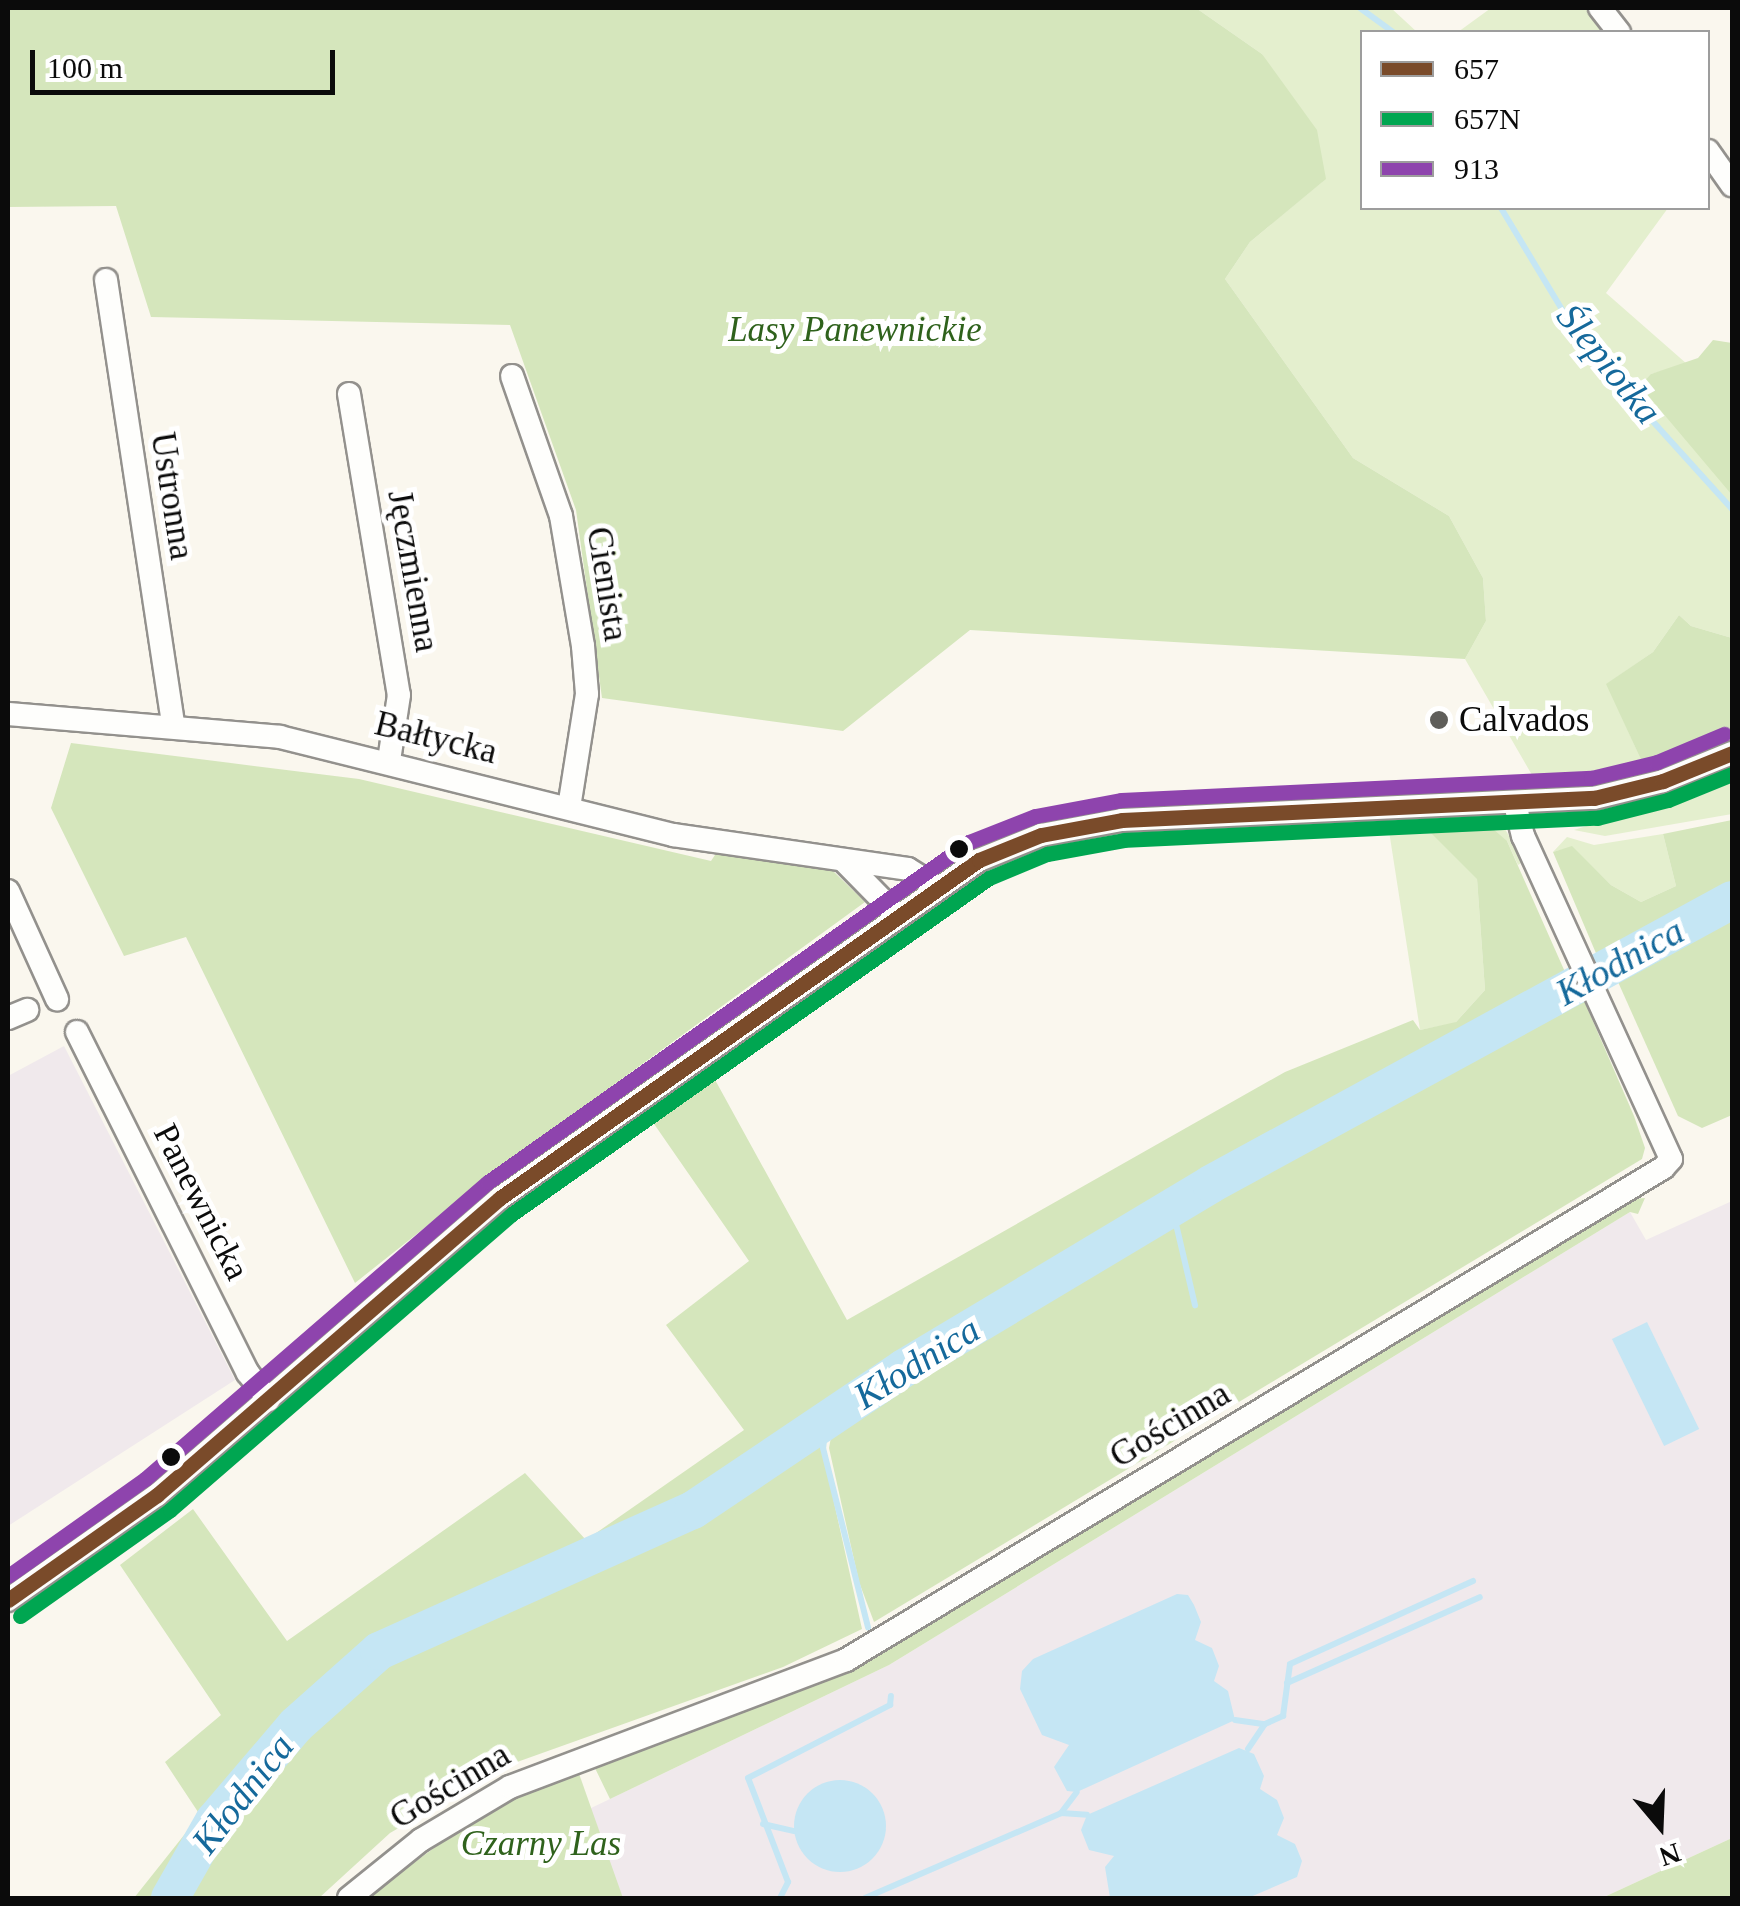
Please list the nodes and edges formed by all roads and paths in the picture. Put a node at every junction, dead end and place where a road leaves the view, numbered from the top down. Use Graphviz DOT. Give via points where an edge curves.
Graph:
graph roads {
  1 [pos="1600,8"];
  2 [pos="1617,30"];
  3 [pos="1710,155"];
  4 [pos="1732,185"];
  5 [pos="106,280"];
  6 [pos="512,376"];
  7 [pos="349,394"];
  8 [pos="8,714"];
  9 [pos="173,723"];
  10 [pos="1732,753"];
  11 [pos="389,760"];
  12 [pos="1515,803"];
  13 [pos="570,808"];
  14 [pos="843,860"];
  15 [pos="937,887"];
  16 [pos="8,891"];
  17 [pos="897,915"];
  18 [pos="57,999"];
  19 [pos="77,1032"];
  20 [pos="268,1400"];
  21 [pos="8,1600"];
  22 [pos="349,1898"];
  1 -- 2 [label="street"];
  3 -- 4 [label="street"];
  5 -- 9 [label="street, Ustronna"];
  6 -- 13 [label="street, Cienista" via="561,516 583,646 587,694"];
  7 -- 11 [label="street, Jęczmienna" via="399,695"];
  8 -- 9 [label="street, Bałtycka"];
  9 -- 11 [label="street, Bałtycka" via="280,736"];
  10 -- 12 [label="street" via="1613,794"];
  11 -- 13 [label="street, Bałtycka"];
  12 -- 15 [label="street" via="1100,823 1005,848"];
  12 -- 22 [label="street, Gościnna" via="1670,1159 1663,1168 846,1660 529,1778 421,1840"];
  13 -- 14 [label="street, Bałtycka" via="722,845"];
  14 -- 15 [label="street, Bałtycka" via="917,872"];
  14 -- 17 [label="street"];
  15 -- 17 [label="street"];
  16 -- 18 [label="street"];
  17 -- 20 [label="street" via="500,1198"];
  19 -- 20 [label="street, Panewnicka" via="248,1373"];
  20 -- 21 [label="street" via="157,1496"];
}
